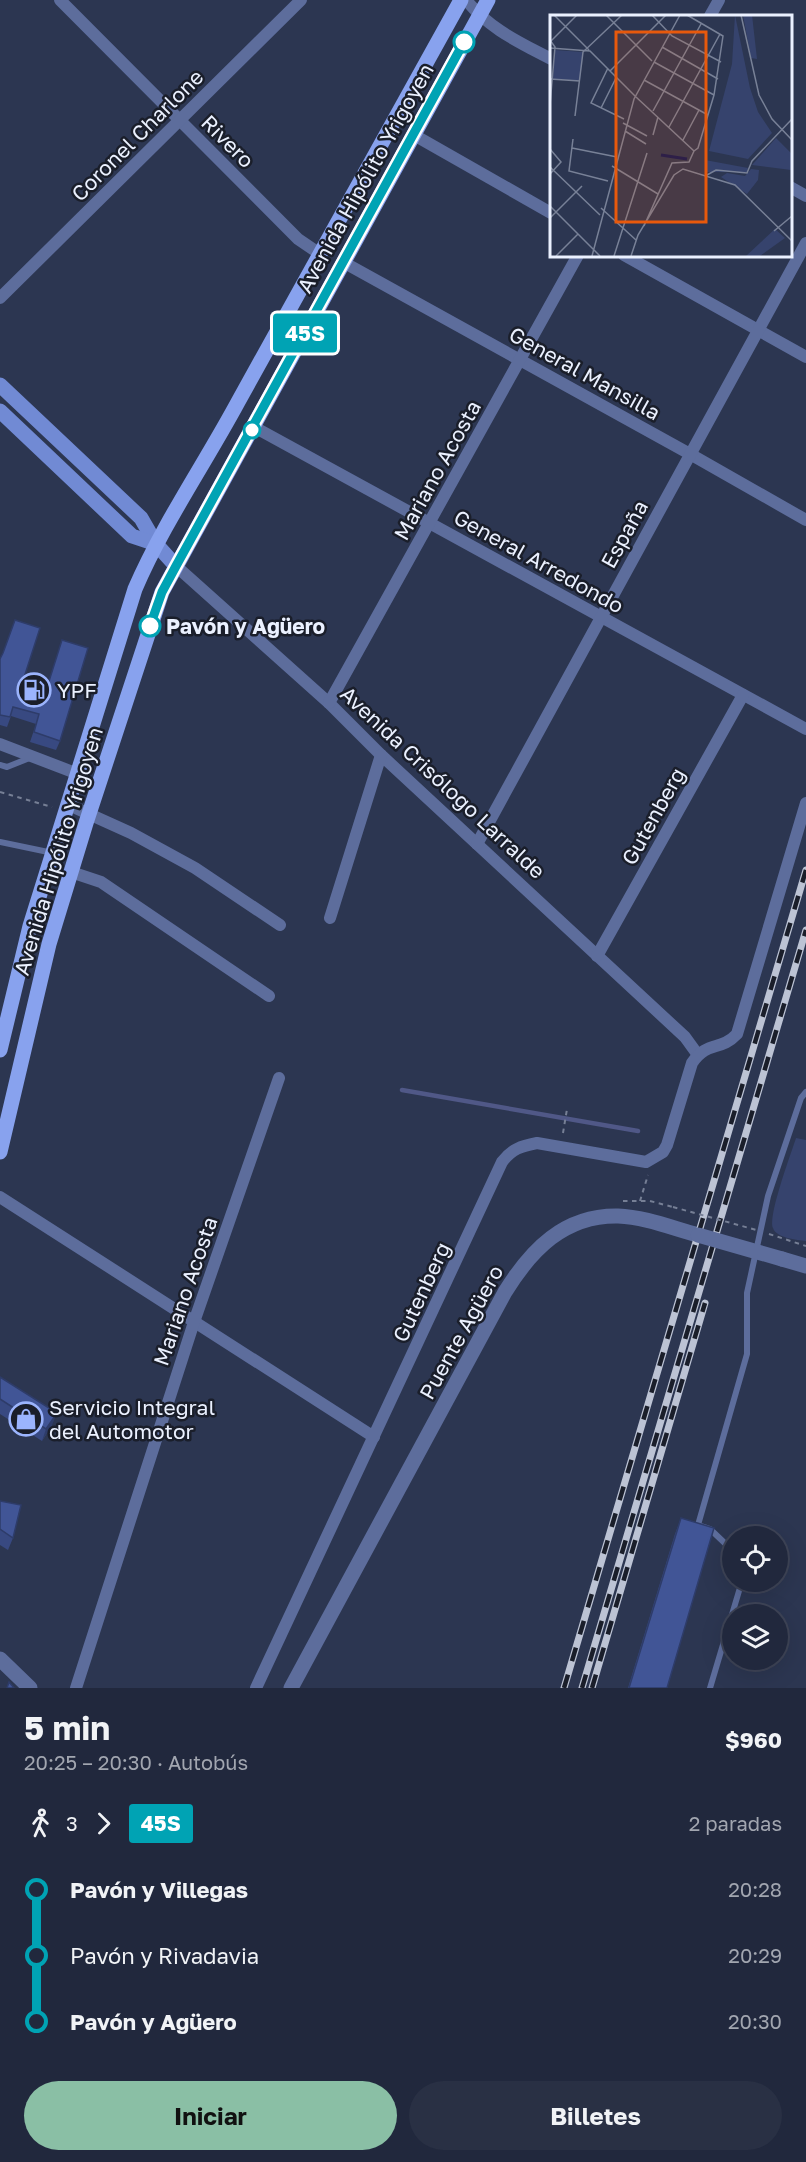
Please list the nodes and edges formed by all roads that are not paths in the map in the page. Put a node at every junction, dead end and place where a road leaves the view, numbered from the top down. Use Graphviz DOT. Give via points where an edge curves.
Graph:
graph roads {
  1 [pos="60,0"];
  2 [pos="301,0"];
  3 [pos="464,0"];
  4 [pos="488,0"];
  5 [pos="719,0"];
  6 [pos="711,15"];
  7 [pos="479,16"];
  8 [pos="550,58"];
  9 [pos="180,121"];
  10 [pos="414,135"];
  11 [pos="791,188"];
  12 [pos="806,196"];
  13 [pos="550,212"];
  14 [pos="806,243"];
  15 [pos="320,254"];
  16 [pos="577,256"];
  17 [pos="626,256"];
  18 [pos="343,262"];
  19 [pos="0,298"];
  20 [pos="759,331"];
  21 [pos="806,357"];
  22 [pos="521,360"];
  23 [pos="0,386"];
  24 [pos="0,412"];
  25 [pos="254,427"];
  26 [pos="690,454"];
  27 [pos="806,520"];
  28 [pos="429,523"];
  29 [pos="156,544"];
  30 [pos="176,566"];
  31 [pos="600,616"];
  32 [pos="743,695"];
  33 [pos="329,703"];
  34 [pos="806,729"];
  35 [pos="0,744"];
  36 [pos="381,755"];
  37 [pos="33,757"];
  38 [pos="0,765"];
  39 [pos="78,774"];
  40 [pos="806,803"];
  41 [pos="67,809"];
  42 [pos="89,814"];
  43 [pos="0,842"];
  44 [pos="477,844"];
  45 [pos="53,853"];
  46 [pos="71,872"];
  47 [pos="330,918"];
  48 [pos="280,925"];
  49 [pos="597,956"];
  50 [pos="269,996"];
  51 [pos="0,1050"];
  52 [pos="698,1055"];
  53 [pos="279,1078"];
  54 [pos="806,1092"];
  55 [pos="5,1106"];
  56 [pos="0,1152"];
  57 [pos="0,1197"];
  58 [pos="806,1266"];
  59 [pos="194,1322"];
  60 [pos="374,1437"];
  61 [pos="722,1541"];
  62 [pos="739,1592"];
  63 [pos="0,1659"];
  64 [pos="30,1688"];
  65 [pos="76,1688"];
  66 [pos="256,1688"];
  67 [pos="291,1688"];
  68 [pos="710,1688"];
  1 -- 9 [label="street, Rivero"];
  2 -- 9 [label="street, Coronel Charlone"];
  3 -- 7 [label="street"];
  3 -- 15 [label="main road, Avenida Hipólito Yrigoyen"];
  4 -- 7 [label="main road, Avenida Hipólito Yrigoyen"];
  5 -- 6 [label="street"];
  7 -- 8 [label="street"];
  7 -- 10 [label="main road, Avenida Hipólito Yrigoyen"];
  9 -- 15 [label="street, Rivero" via="298,239"];
  9 -- 19 [label="street, Coronel Charlone"];
  10 -- 13 [label="street"];
  10 -- 18 [label="main road, Avenida Hipólito Yrigoyen"];
  11 -- 12 [label="street"];
  14 -- 20 [label="street, España"];
  15 -- 29 [label="main road, Avenida Hipólito Yrigoyen"];
  16 -- 22 [label="street, Mariano Acosta"];
  17 -- 20 [label="street"];
  18 -- 22 [label="street, General Mansilla"];
  18 -- 25 [label="main road, Avenida Hipólito Yrigoyen"];
  20 -- 21 [label="street"];
  20 -- 26 [label="street, España"];
  22 -- 26 [label="street, General Mansilla"];
  22 -- 28 [label="street, Mariano Acosta"];
  23 -- 29 [label="main road" via="141,518"];
  24 -- 29 [label="main road" via="132,536"];
  25 -- 28 [label="street, General Arredondo"];
  25 -- 30 [label="main road, Avenida Hipólito Yrigoyen"];
  26 -- 27 [label="street, General Mansilla"];
  26 -- 31 [label="street, España"];
  28 -- 31 [label="street, General Arredondo"];
  28 -- 33 [label="street, Mariano Acosta"];
  29 -- 30 [label="main road, Avenida Crisólogo Larralde"];
  29 -- 39 [label="main road, Avenida Hipólito Yrigoyen" via="135,589"];
  30 -- 33 [label="street, Avenida Crisólogo Larralde"];
  30 -- 42 [label="main road, Avenida Hipólito Yrigoyen" via="157,608"];
  31 -- 32 [label="street, General Arredondo"];
  31 -- 44 [label="street, España"];
  32 -- 34 [label="street, General Arredondo"];
  32 -- 49 [label="street, Gutenberg"];
  33 -- 36 [label="street, Avenida Crisólogo Larralde"];
  35 -- 37 [label="street"];
  36 -- 44 [label="street, Avenida Crisólogo Larralde"];
  36 -- 47 [label="street"];
  37 -- 38 [label="lane" via="7,767"];
  37 -- 39 [label="street"];
  39 -- 41 [label="main road, Avenida Hipólito Yrigoyen"];
  40 -- 52 [label="street" via="737,1034 729,1043 707,1048"];
  41 -- 42 [label="street"];
  41 -- 45 [label="main road, Avenida Hipólito Yrigoyen"];
  42 -- 46 [label="main road, Avenida Hipólito Yrigoyen"];
  42 -- 48 [label="street" via="195,868"];
  43 -- 45 [label="lane"];
  44 -- 49 [label="street, Avenida Crisólogo Larralde"];
  45 -- 51 [label="main road, Avenida Hipólito Yrigoyen"];
  46 -- 50 [label="street" via="101,882"];
  46 -- 55 [label="main road, Avenida Hipólito Yrigoyen"];
  49 -- 52 [label="street, Avenida Crisólogo Larralde" via="685,1037"];
  52 -- 60 [label="street, Gutenberg" via="692,1063 667,1145 655,1158 633,1161 537,1143 519,1146 509,1153"];
  53 -- 59 [label="street, Mariano Acosta"];
  54 -- 61 [label="lane" via="768,1196 747,1293 747,1354 698,1525 710,1529"];
  55 -- 56 [label="main road, Avenida Hipólito Yrigoyen"];
  57 -- 59 [label="street"];
  58 -- 67 [label="street, Puente Agüero, bridge" via="618,1216 597,1218 550,1236 518,1271"];
  59 -- 60 [label="street"];
  59 -- 65 [label="street, Mariano Acosta"];
  60 -- 66 [label="street, Gutenberg"];
  62 -- 68 [label="lane"];
  63 -- 64 [label="street"];
}
